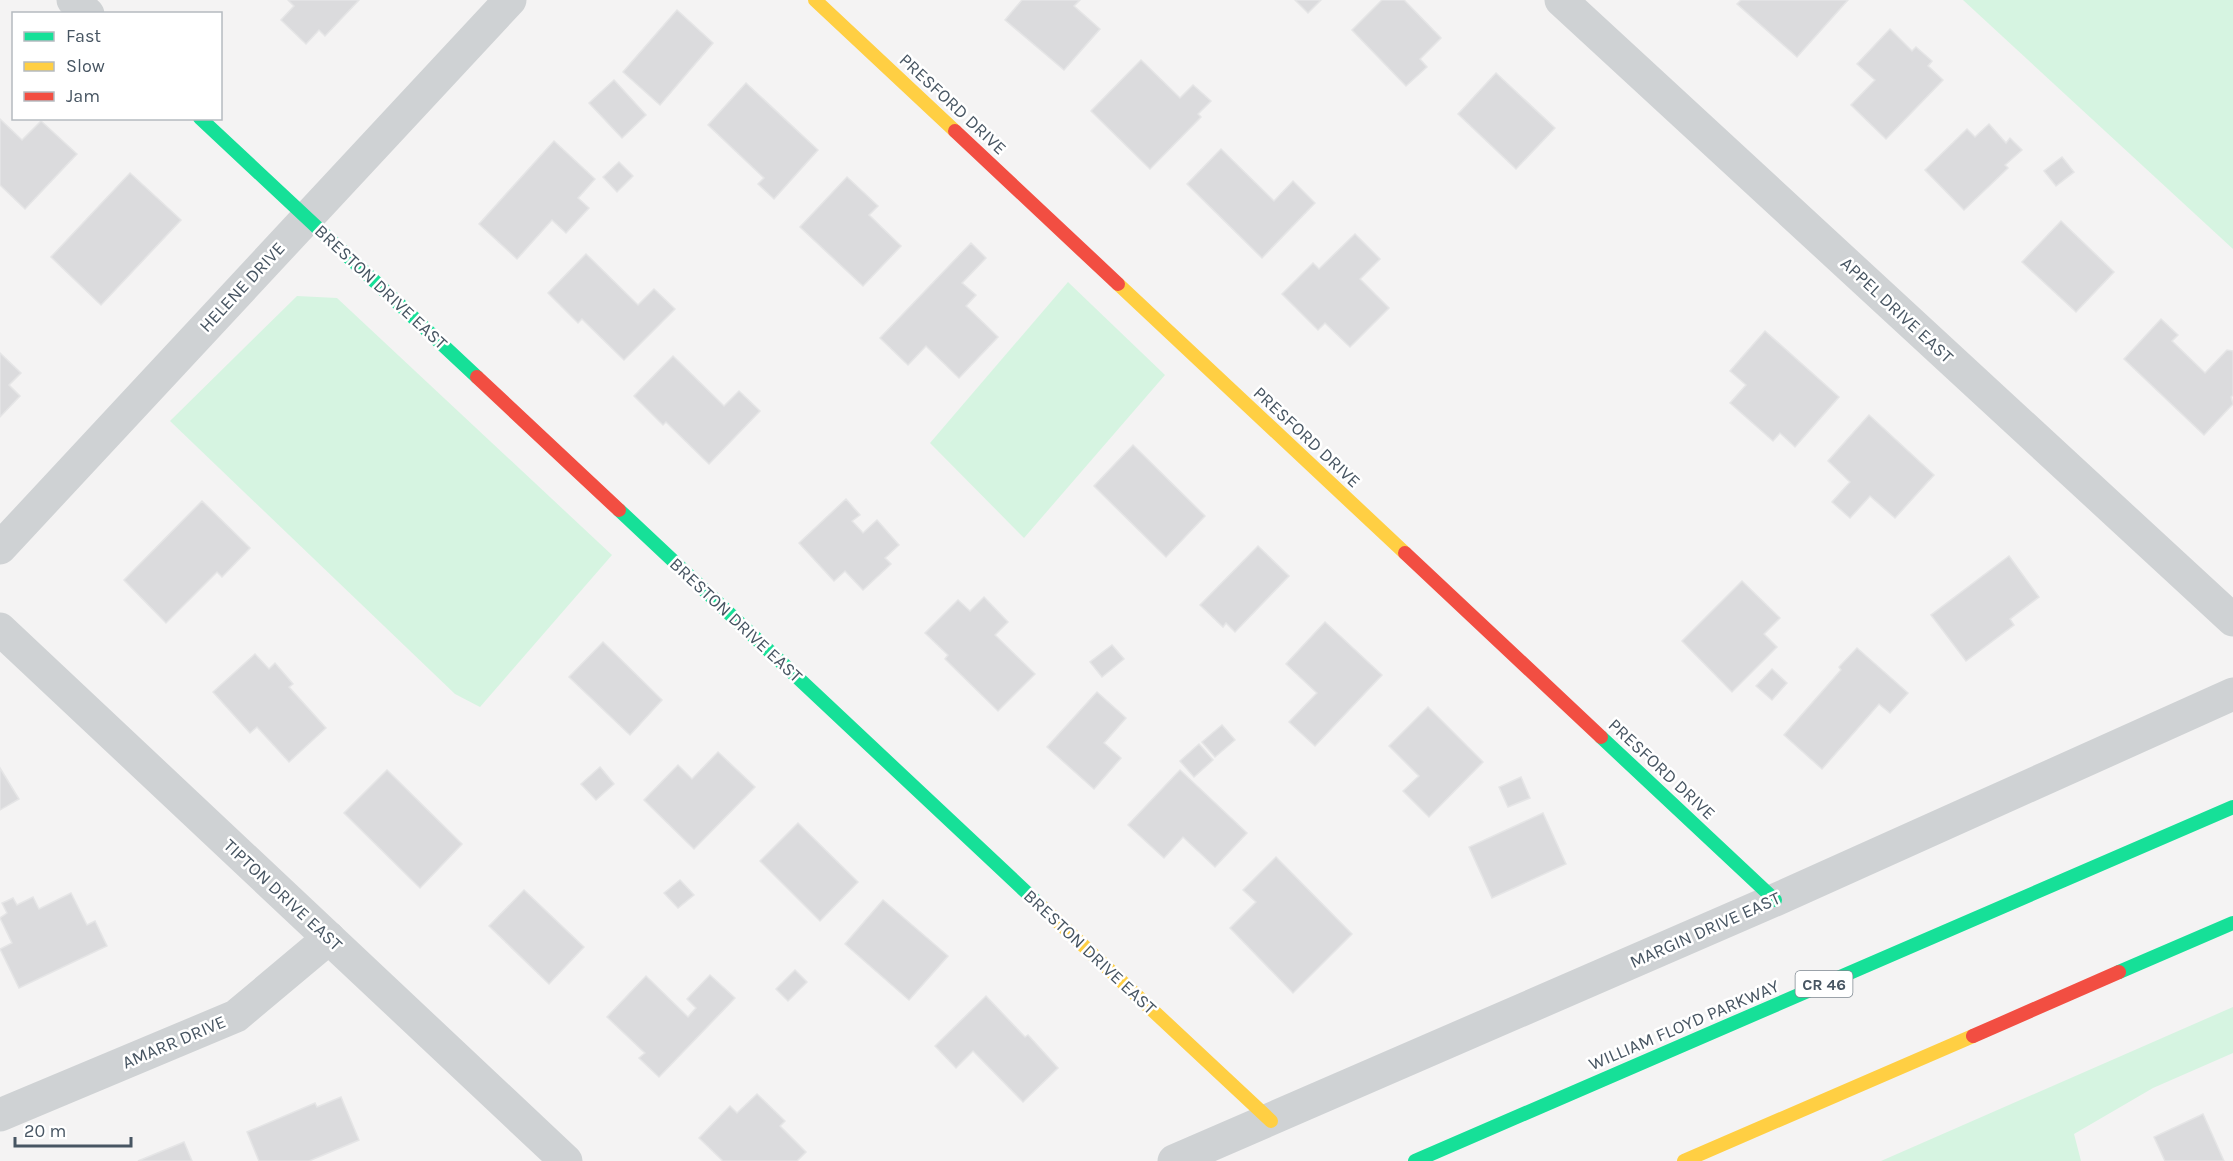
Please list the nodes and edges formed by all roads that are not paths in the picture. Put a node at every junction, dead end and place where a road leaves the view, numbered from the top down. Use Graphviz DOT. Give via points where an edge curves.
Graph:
graph roads {
  1 [pos="73,0"];
  2 [pos="510,0"];
  3 [pos="815,0"];
  4 [pos="1560,0"];
  5 [pos="86,12"];
  6 [pos="202,120"];
  7 [pos="307,218"];
  8 [pos="0,548"];
  9 [pos="2233,620"];
  10 [pos="0,629"];
  11 [pos="2233,694"];
  12 [pos="2233,807"];
  13 [pos="1775,900"];
  14 [pos="2233,923"];
  15 [pos="329,938"];
  16 [pos="0,1115"];
  17 [pos="1271,1121"];
  18 [pos="566,1161"];
  19 [pos="1174,1161"];
  20 [pos="1415,1161"];
  21 [pos="1684,1161"];
  1 -- 5 [label="street"];
  2 -- 7 [label="street, HELENE DRIVE"];
  3 -- 13 [label="main road, PRESFORD DRIVE"];
  4 -- 9 [label="street, APPEL DRIVE EAST"];
  6 -- 7 [label="main road, BRESTON DRIVE EAST"];
  7 -- 8 [label="street, HELENE DRIVE"];
  7 -- 17 [label="main road, BRESTON DRIVE EAST"];
  10 -- 15 [label="street, TIPTON DRIVE EAST"];
  11 -- 13 [label="street, MARGIN DRIVE EAST"];
  12 -- 20 [label="main road, WILLIAM FLOYD PARKWAY / CR 46"];
  13 -- 17 [label="street, MARGIN DRIVE EAST"];
  14 -- 21 [label="main road"];
  15 -- 16 [label="street, AMARR DRIVE" via="236,1016"];
  15 -- 18 [label="street, TIPTON DRIVE EAST"];
  17 -- 19 [label="street, MARGIN DRIVE EAST"];
}
